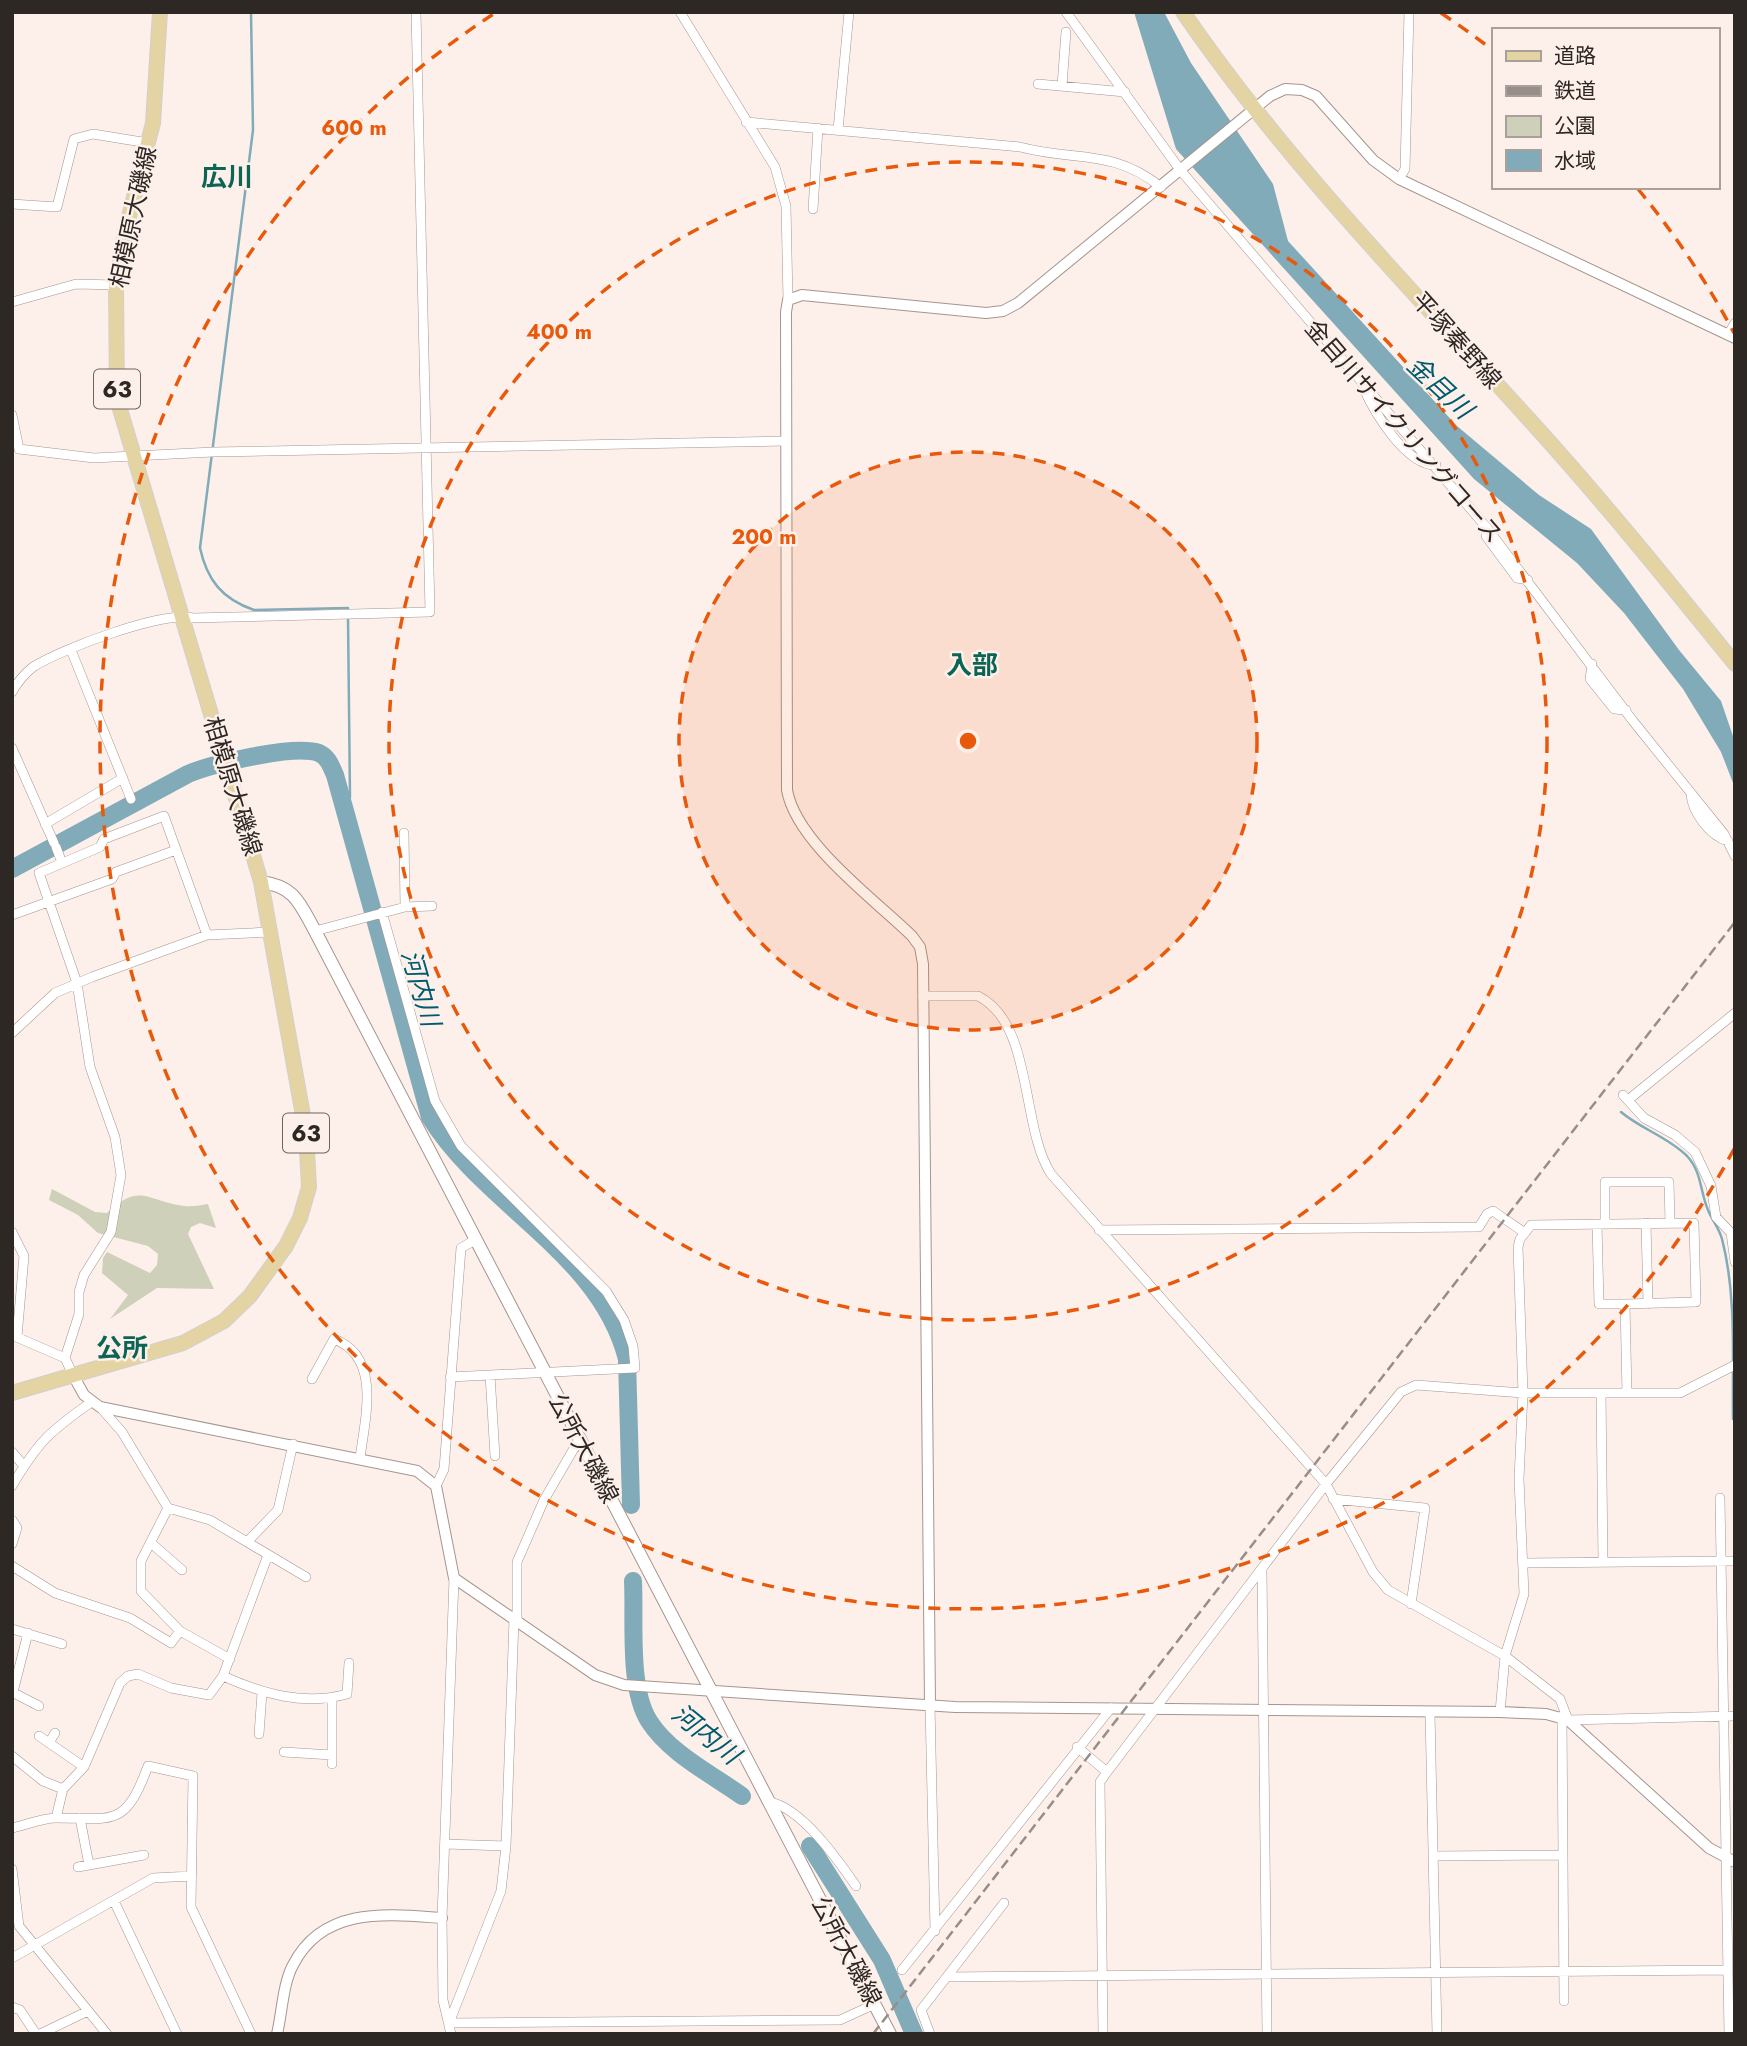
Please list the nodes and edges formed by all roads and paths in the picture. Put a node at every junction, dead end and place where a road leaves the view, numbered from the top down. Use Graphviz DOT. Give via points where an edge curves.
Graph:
graph roads {
  1 [pos="160,12"];
  2 [pos="416,12"];
  3 [pos="680,12"];
  4 [pos="849,12"];
  5 [pos="1066,12"];
  6 [pos="1183,12"];
  7 [pos="1409,12"];
  8 [pos="1066,32"];
  9 [pos="1038,84"];
  10 [pos="1062,86"];
  11 [pos="1125,92"];
  12 [pos="1256,109"];
  13 [pos="746,122"];
  14 [pos="818,128"];
  15 [pos="838,130"];
  16 [pos="148,143"];
  17 [pos="1181,172"];
  18 [pos="1399,178"];
  19 [pos="1161,187"];
  20 [pos="12,204"];
  21 [pos="813,209"];
  22 [pos="116,285"];
  23 [pos="788,300"];
  24 [pos="12,302"];
  25 [pos="1735,323"];
  26 [pos="1731,337"];
  27 [pos="12,415"];
  28 [pos="785,441"];
  29 [pos="425,447"];
  30 [pos="133,456"];
  31 [pos="181,615"];
  32 [pos="71,650"];
  33 [pos="1735,664"];
  34 [pos="15,679"];
  35 [pos="12,692"];
  36 [pos="12,748"];
  37 [pos="123,778"];
  38 [pos="131,799"];
  39 [pos="45,824"];
  40 [pos="404,833"];
  41 [pos="176,850"];
  42 [pos="1735,856"];
  43 [pos="62,863"];
  44 [pos="261,882"];
  45 [pos="49,902"];
  46 [pos="432,906"];
  47 [pos="405,907"];
  48 [pos="378,914"];
  49 [pos="12,915"];
  50 [pos="315,931"];
  51 [pos="270,932"];
  52 [pos="207,935"];
  53 [pos="77,983"];
  54 [pos="923,996"];
  55 [pos="1735,1013"];
  56 [pos="12,1032"];
  57 [pos="1646,1223"];
  58 [pos="1670,1223"];
  59 [pos="1601,1224"];
  60 [pos="1100,1230"];
  61 [pos="1733,1231"];
  62 [pos="12,1232"];
  63 [pos="1525,1233"];
  64 [pos="475,1240"];
  65 [pos="1735,1262"];
  66 [pos="1625,1304"];
  67 [pos="1647,1304"];
  68 [pos="15,1336"];
  69 [pos="65,1358"];
  70 [pos="1735,1366"];
  71 [pos="543,1373"];
  72 [pos="73,1375"];
  73 [pos="491,1375"];
  74 [pos="450,1377"];
  75 [pos="312,1379"];
  76 [pos="12,1393"];
  77 [pos="1523,1393"];
  78 [pos="1601,1393"];
  79 [pos="1627,1393"];
  80 [pos="95,1405"];
  81 [pos="579,1438"];
  82 [pos="293,1444"];
  83 [pos="12,1452"];
  84 [pos="495,1456"];
  85 [pos="360,1458"];
  86 [pos="24,1466"];
  87 [pos="1326,1484"];
  88 [pos="12,1486"];
  89 [pos="436,1486"];
  90 [pos="1720,1498"];
  91 [pos="1333,1499"];
  92 [pos="168,1508"];
  93 [pos="12,1520"];
  94 [pos="247,1542"];
  95 [pos="151,1543"];
  96 [pos="12,1544"];
  97 [pos="268,1555"];
  98 [pos="1721,1561"];
  99 [pos="1735,1561"];
  100 [pos="1603,1562"];
  101 [pos="1523,1563"];
  102 [pos="12,1566"];
  103 [pos="1262,1569"];
  104 [pos="182,1570"];
  105 [pos="306,1577"];
  106 [pos="454,1578"];
  107 [pos="1411,1604"];
  108 [pos="516,1620"];
  109 [pos="12,1629"];
  110 [pos="180,1631"];
  111 [pos="28,1633"];
  112 [pos="62,1644"];
  113 [pos="1505,1656"];
  114 [pos="230,1659"];
  115 [pos="349,1663"];
  116 [pos="16,1669"];
  117 [pos="223,1676"];
  118 [pos="710,1690"];
  119 [pos="13,1692"];
  120 [pos="262,1693"];
  121 [pos="332,1698"];
  122 [pos="930,1705"];
  123 [pos="39,1706"];
  124 [pos="1111,1708"];
  125 [pos="1155,1709"];
  126 [pos="1264,1712"];
  127 [pos="1500,1712"];
  128 [pos="1430,1713"];
  129 [pos="1730,1716"];
  130 [pos="1565,1718"];
  131 [pos="55,1733"];
  132 [pos="258,1734"];
  133 [pos="39,1736"];
  134 [pos="49,1743"];
  135 [pos="1077,1747"];
  136 [pos="284,1752"];
  137 [pos="12,1756"];
  138 [pos="84,1767"];
  139 [pos="1107,1772"];
  140 [pos="63,1789"];
  141 [pos="769,1802"];
  142 [pos="56,1818"];
  143 [pos="80,1818"];
  144 [pos="12,1828"];
  145 [pos="445,1844"];
  146 [pos="506,1846"];
  147 [pos="144,1855"];
  148 [pos="1563,1855"];
  149 [pos="1435,1856"];
  150 [pos="1731,1860"];
  151 [pos="89,1865"];
  152 [pos="78,1867"];
  153 [pos="12,1869"];
  154 [pos="192,1876"];
  155 [pos="856,1886"];
  156 [pos="114,1901"];
  157 [pos="1004,1903"];
  158 [pos="442,1918"];
  159 [pos="935,1931"];
  160 [pos="34,1946"];
  161 [pos="12,1958"];
  162 [pos="902,1970"];
  163 [pos="1728,1970"];
  164 [pos="1564,1971"];
  165 [pos="1436,1972"];
  166 [pos="1266,1973"];
  167 [pos="1102,1974"];
  168 [pos="947,1977"];
  169 [pos="1564,2001"];
  170 [pos="874,2004"];
  171 [pos="12,2007"];
  172 [pos="88,2011"];
  173 [pos="449,2023"];
  174 [pos="38,2034"];
  175 [pos="107,2034"];
  176 [pos="177,2034"];
  177 [pos="251,2034"];
  178 [pos="277,2034"];
  179 [pos="451,2034"];
  180 [pos="890,2034"];
  181 [pos="930,2034"];
  182 [pos="1103,2034"];
  183 [pos="1267,2034"];
  184 [pos="1437,2034"];
  185 [pos="1729,2034"];
  1 -- 16 [label="main road, 相模原大磯線 / 63" via="157,87"];
  2 -- 29 [label="street"];
  3 -- 13 [label="street"];
  4 -- 15 [label="street"];
  5 -- 11 [label="street, 金目川サイクリングコース"];
  6 -- 12 [label="main road, 平塚秦野線"];
  7 -- 18 [label="street" via="1405,169"];
  8 -- 10 [label="street"];
  9 -- 10 [label="street"];
  10 -- 11 [label="street"];
  11 -- 17 [label="street, 金目川サイクリングコース"];
  12 -- 17 [label="street"];
  12 -- 18 [label="street" via="1285,89 1316,96 1373,160"];
  12 -- 33 [label="main road, 平塚秦野線" via="1367,241 1589,486"];
  13 -- 14 [label="street"];
  13 -- 23 [label="street" via="782,186"];
  14 -- 15 [label="street"];
  14 -- 21 [label="street"];
  15 -- 19 [label="street" via="1108,159 1140,170"];
  16 -- 20 [label="street" via="93,134 74,139 57,207"];
  16 -- 22 [label="main road, 相模原大磯線 / 63"];
  17 -- 19 [label="street"];
  17 -- 42 [label="street, 金目川サイクリングコース" via="1360,379 1390,433 1416,460 1436,465 1488,528 1486,536 1500,558 1517,578 1528,580 1592,664 1590,678 1614,709 1626,710 1691,792 1691,802 1704,822 1728,842"];
  18 -- 26 [label="street"];
  19 -- 23 [label="street" via="1003,311 802,295"];
  22 -- 24 [label="street" via="76,284"];
  22 -- 30 [label="main road, 相模原大磯線 / 63" via="117,398"];
  23 -- 28 [label="street"];
  25 -- 26 [label="street"];
  27 -- 30 [label="street" via="19,449 94,458"];
  28 -- 29 [label="street"];
  28 -- 54 [label="street" via="790,807 810,838 920,947"];
  29 -- 30 [label="street"];
  29 -- 31 [label="street" via="430,612"];
  30 -- 31 [label="main road, 相模原大磯線 / 63"];
  31 -- 32 [label="street" via="140,624"];
  31 -- 44 [label="main road, 相模原大磯線 / 63"];
  32 -- 34 [label="street"];
  32 -- 37 [label="street"];
  34 -- 35 [label="street"];
  36 -- 39 [label="street"];
  37 -- 38 [label="street"];
  37 -- 39 [label="street"];
  39 -- 43 [label="street"];
  40 -- 47 [label="street"];
  41 -- 43 [label="street" via="164,816 104,839 100,847"];
  41 -- 45 [label="street"];
  41 -- 52 [label="street"];
  43 -- 45 [label="street" via="39,873"];
  44 -- 50 [label="main road, 公所大磯線" via="285,887"];
  44 -- 51 [label="main road, 相模原大磯線 / 63"];
  45 -- 49 [label="street"];
  45 -- 53 [label="street"];
  46 -- 47 [label="street"];
  47 -- 48 [label="street"];
  48 -- 50 [label="street"];
  48 -- 71 [label="street" via="435,1101 449,1128 461,1146 606,1291 624,1320 635,1368"];
  50 -- 64 [label="main road, 公所大磯線"];
  51 -- 52 [label="street"];
  51 -- 72 [label="main road, 相模原大磯線 / 63" via="310,1164 300,1219 250,1296 224,1321 183,1343"];
  52 -- 53 [label="street"];
  53 -- 56 [label="street" via="55,993"];
  53 -- 69 [label="street" via="90,1067 115,1137 121,1175 111,1232 84,1275 79,1314"];
  54 -- 60 [label="street" via="978,996 998,1013 1018,1052 1041,1159"];
  54 -- 122 [label="street"];
  55 -- 61 [label="street" via="1625,1098 1644,1118 1695,1152 1712,1186 1716,1217"];
  57 -- 58 [label="street"];
  57 -- 59 [label="street"];
  57 -- 67 [label="street"];
  58 -- 59 [label="street" via="1669,1182 1605,1182"];
  58 -- 67 [label="street" via="1695,1223 1696,1303"];
  59 -- 63 [label="street" via="1531,1225"];
  59 -- 66 [label="street" via="1599,1304"];
  60 -- 63 [label="street" via="1479,1227 1493,1211"];
  60 -- 87 [label="street"];
  61 -- 65 [label="street"];
  62 -- 68 [label="street" via="24,1256"];
  63 -- 77 [label="street" via="1518,1247"];
  64 -- 71 [label="main road, 公所大磯線"];
  64 -- 74 [label="street" via="461,1248"];
  66 -- 67 [label="street"];
  66 -- 79 [label="street"];
  68 -- 69 [label="street"];
  69 -- 72 [label="street"];
  70 -- 79 [label="street" via="1680,1393"];
  71 -- 73 [label="street"];
  71 -- 81 [label="main road, 公所大磯線"];
  72 -- 76 [label="main road, 相模原大磯線 / 63"];
  72 -- 80 [label="street"];
  73 -- 74 [label="street"];
  73 -- 84 [label="street"];
  74 -- 89 [label="street" via="444,1469"];
  75 -- 85 [label="street" via="334,1339 363,1362 367,1393"];
  77 -- 78 [label="street"];
  77 -- 87 [label="street" via="1416,1385 1401,1392"];
  77 -- 101 [label="street" via="1519,1479"];
  78 -- 79 [label="street"];
  78 -- 100 [label="street"];
  80 -- 82 [label="street"];
  80 -- 86 [label="street" via="49,1433"];
  80 -- 92 [label="street" via="122,1432"];
  81 -- 108 [label="street" via="544,1500 517,1562"];
  81 -- 118 [label="main road, 公所大磯線"];
  82 -- 85 [label="street"];
  82 -- 94 [label="street" via="278,1510"];
  83 -- 86 [label="street"];
  85 -- 89 [label="street" via="417,1471"];
  86 -- 88 [label="street"];
  87 -- 91 [label="street"];
  87 -- 103 [label="street"];
  89 -- 106 [label="street"];
  90 -- 98 [label="street"];
  91 -- 107 [label="street" via="1373,1572 1388,1590"];
  91 -- 107 [label="street" via="1425,1508"];
  92 -- 94 [label="street" via="210,1520"];
  92 -- 95 [label="street"];
  93 -- 96 [label="street" via="17,1528"];
  94 -- 97 [label="street"];
  95 -- 104 [label="street"];
  95 -- 110 [label="street" via="141,1561 141,1591"];
  97 -- 105 [label="street"];
  97 -- 114 [label="street"];
  98 -- 99 [label="street"];
  98 -- 100 [label="street"];
  98 -- 129 [label="street"];
  100 -- 101 [label="street"];
  101 -- 113 [label="street" via="1524,1594"];
  102 -- 110 [label="street" via="55,1593 130,1618 171,1643"];
  103 -- 125 [label="street"];
  103 -- 126 [label="street"];
  106 -- 108 [label="street"];
  106 -- 145 [label="street"];
  107 -- 113 [label="street"];
  108 -- 118 [label="street" via="595,1675 631,1686"];
  108 -- 146 [label="street"];
  109 -- 111 [label="street"];
  110 -- 114 [label="street"];
  111 -- 112 [label="street"];
  111 -- 116 [label="street"];
  113 -- 127 [label="street"];
  113 -- 130 [label="street" via="1560,1699"];
  114 -- 117 [label="street"];
  115 -- 121 [label="street" via="347,1694"];
  116 -- 119 [label="street"];
  117 -- 120 [label="street"];
  117 -- 138 [label="street" via="209,1695 171,1688 138,1674 128,1676 120,1683"];
  118 -- 122 [label="street"];
  118 -- 141 [label="main road, 公所大磯線"];
  119 -- 123 [label="street"];
  120 -- 121 [label="street"];
  120 -- 132 [label="street"];
  121 -- 136 [label="street" via="332,1760"];
  122 -- 124 [label="street"];
  122 -- 159 [label="street"];
  124 -- 125 [label="street"];
  124 -- 135 [label="street"];
  125 -- 126 [label="street"];
  125 -- 139 [label="street"];
  126 -- 128 [label="street"];
  126 -- 166 [label="street"];
  127 -- 128 [label="street"];
  127 -- 130 [label="street"];
  128 -- 149 [label="street"];
  129 -- 130 [label="street"];
  129 -- 150 [label="street"];
  130 -- 148 [label="street"];
  130 -- 150 [label="street" via="1709,1848"];
  131 -- 134 [label="street"];
  133 -- 134 [label="street"];
  134 -- 138 [label="street"];
  135 -- 139 [label="street"];
  135 -- 159 [label="street"];
  137 -- 140 [label="street" via="43,1781"];
  138 -- 140 [label="street"];
  139 -- 167 [label="street" via="1100,1782"];
  140 -- 142 [label="street"];
  141 -- 155 [label="street" via="791,1811"];
  141 -- 170 [label="main road, 公所大磯線"];
  142 -- 143 [label="street"];
  142 -- 144 [label="street"];
  143 -- 151 [label="street"];
  143 -- 154 [label="street" via="102,1821 122,1813 135,1801 148,1766 193,1776"];
  145 -- 146 [label="street"];
  145 -- 158 [label="street"];
  146 -- 173 [label="street" via="496,1906"];
  147 -- 151 [label="street"];
  148 -- 149 [label="street"];
  148 -- 164 [label="street"];
  149 -- 165 [label="street"];
  150 -- 163 [label="street"];
  151 -- 152 [label="street"];
  153 -- 160 [label="street" via="19,1926"];
  154 -- 156 [label="street" via="153,1878"];
  154 -- 177 [label="street" via="191,1907"];
  156 -- 160 [label="street"];
  156 -- 176 [label="street"];
  157 -- 168 [label="street"];
  158 -- 173 [label="street" via="443,2000"];
  158 -- 178 [label="street" via="373,1913 333,1923 292,1966"];
  159 -- 162 [label="street"];
  160 -- 161 [label="street"];
  160 -- 172 [label="street"];
  163 -- 164 [label="street"];
  163 -- 185 [label="street"];
  164 -- 165 [label="street"];
  164 -- 169 [label="street"];
  165 -- 166 [label="street"];
  165 -- 184 [label="street"];
  166 -- 167 [label="street"];
  166 -- 183 [label="street"];
  167 -- 168 [label="street"];
  167 -- 182 [label="street"];
  168 -- 181 [label="street" via="921,2010"];
  170 -- 173 [label="street" via="840,2020"];
  170 -- 180 [label="main road, 公所大磯線"];
  171 -- 174 [label="street" via="20,2010"];
  172 -- 174 [label="street"];
  172 -- 175 [label="street"];
  173 -- 179 [label="street"];
}
